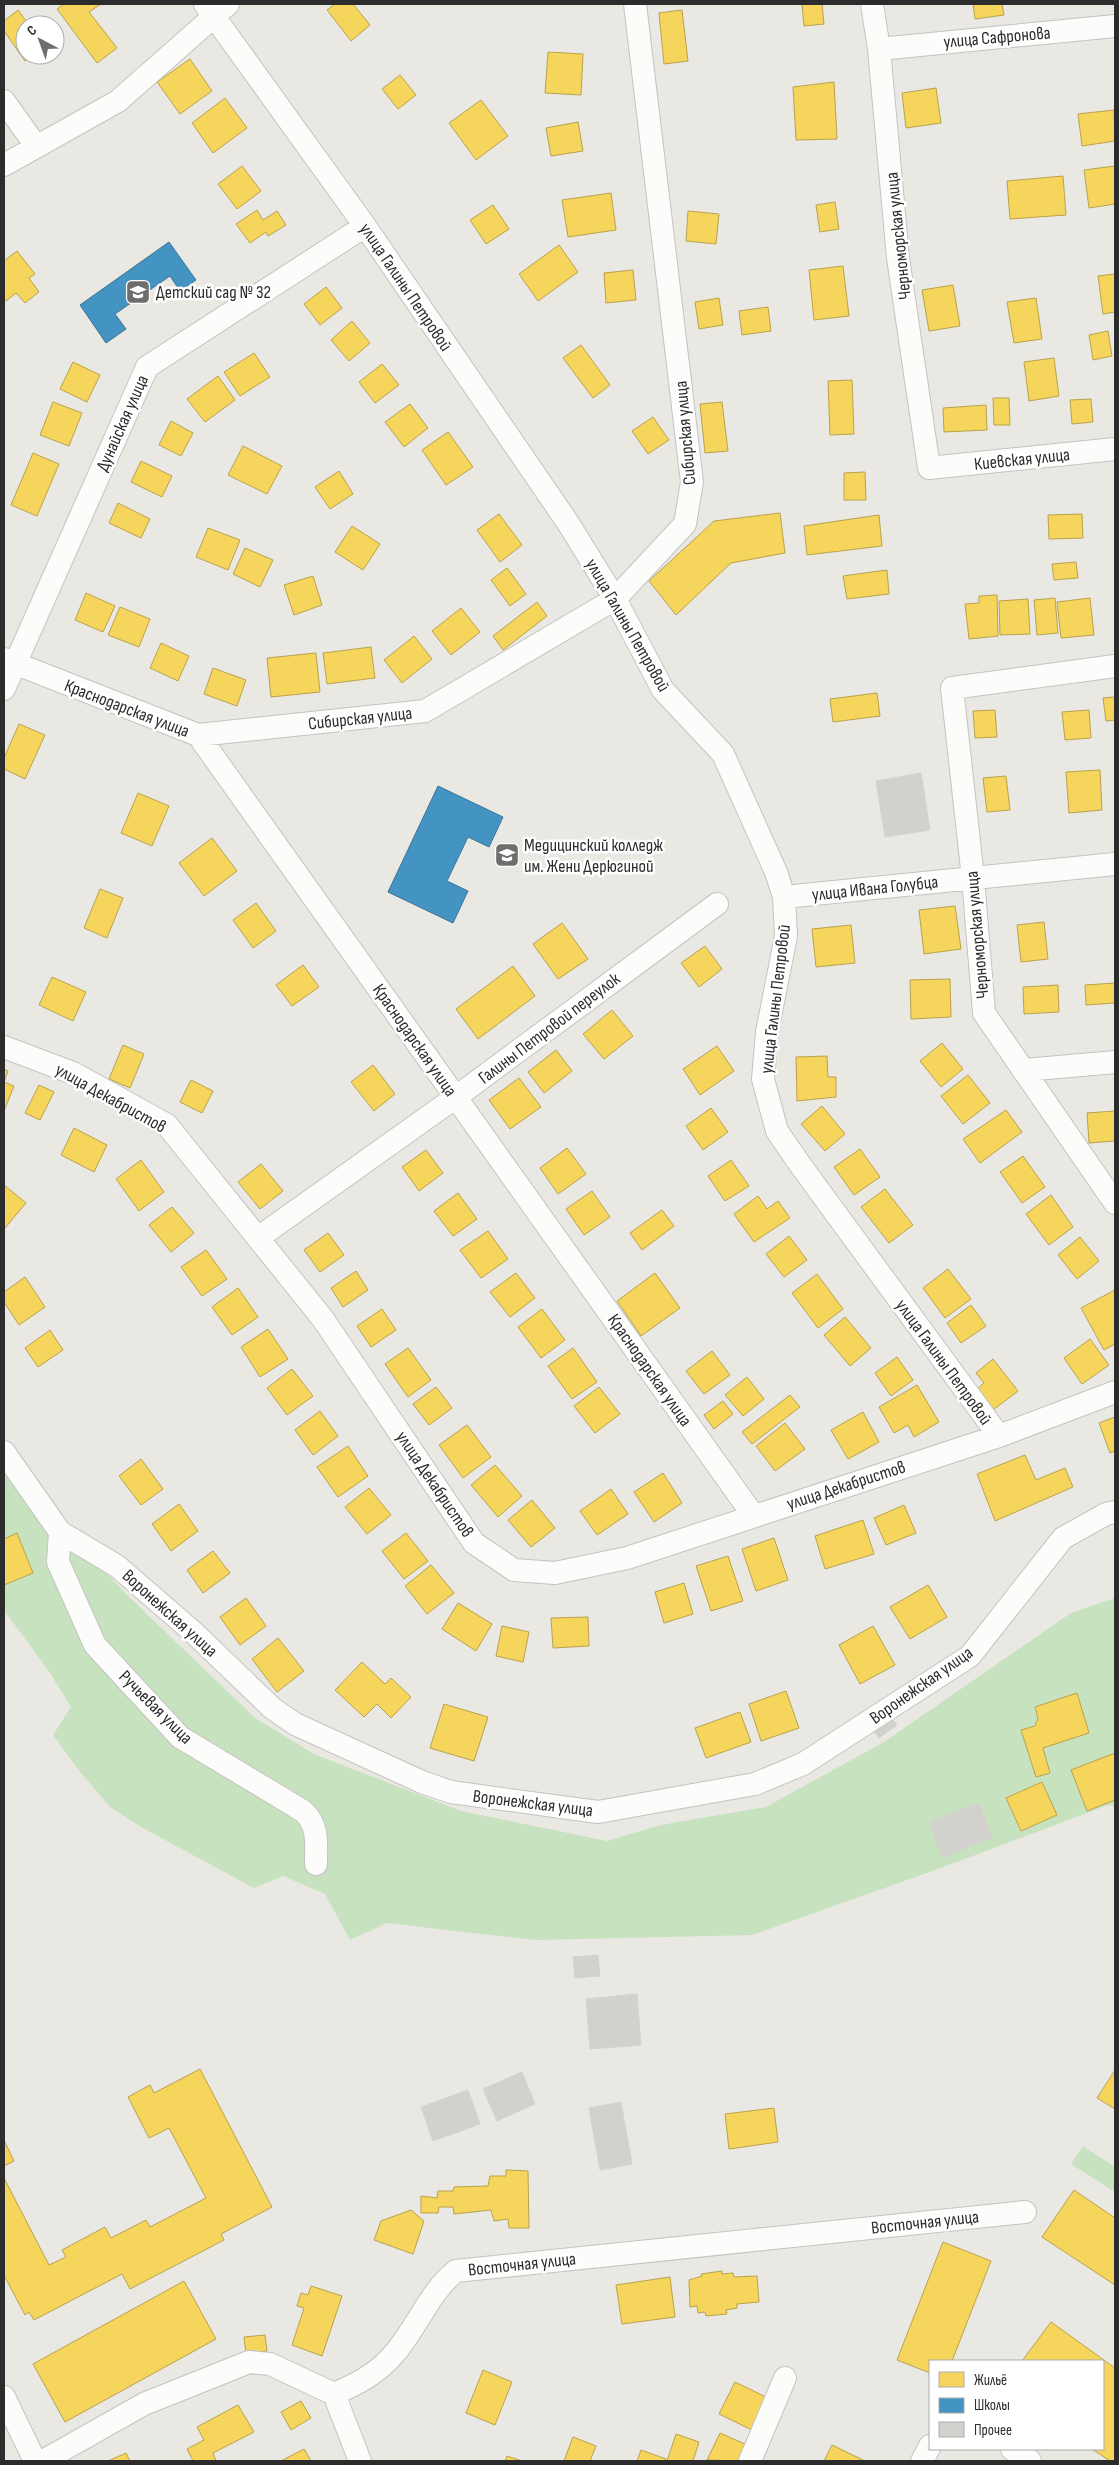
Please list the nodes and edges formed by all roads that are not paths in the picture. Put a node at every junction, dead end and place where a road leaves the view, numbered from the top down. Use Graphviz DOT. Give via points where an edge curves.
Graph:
graph roads {
  1 [pos="635,4"];
  2 [pos="872,4"];
  3 [pos="215,8"];
  4 [pos="1115,26"];
  5 [pos="879,49"];
  6 [pos="4,100"];
  7 [pos="36,146"];
  8 [pos="4,165"];
  9 [pos="365,226"];
  10 [pos="1115,449"];
  11 [pos="930,468"];
  12 [pos="615,599"];
  13 [pos="9,661"];
  14 [pos="1115,666"];
  15 [pos="4,689"];
  16 [pos="198,735"];
  17 [pos="1115,864"];
  18 [pos="973,878"];
  19 [pos="784,897"];
  20 [pos="717,904"];
  21 [pos="4,1047"];
  22 [pos="1115,1062"];
  23 [pos="1025,1070"];
  24 [pos="456,1097"];
  25 [pos="1115,1203"];
  26 [pos="258,1238"];
  27 [pos="1115,1392"];
  28 [pos="999,1436"];
  29 [pos="4,1452"];
  30 [pos="1115,1512"];
  31 [pos="753,1515"];
  32 [pos="60,1532"];
  33 [pos="316,1864"];
  34 [pos="1025,2212"];
  35 [pos="785,2378"];
  36 [pos="334,2394"];
  37 [pos="4,2397"];
  38 [pos="929,2448"];
  39 [pos="1014,2450"];
  40 [pos="36,2461"];
  41 [pos="43,2461"];
  42 [pos="360,2461"];
  43 [pos="750,2461"];
  44 [pos="922,2461"];
  45 [pos="1030,2461"];
  1 -- 12 [label="street, Сибирская улица" via="692,482 685,524"];
  2 -- 5 [label="street, Черноморская улица"];
  3 -- 7 [label="street" via="118,101"];
  3 -- 9 [label="street, улица Галины Петровой"];
  4 -- 5 [label="street, улица Сафронова"];
  5 -- 11 [label="street, Черноморская улица" via="898,258"];
  6 -- 7 [label="street"];
  7 -- 8 [label="street"];
  9 -- 12 [label="street, улица Галины Петровой" via="568,523"];
  9 -- 13 [label="street, Дунайская улица" via="147,367"];
  10 -- 11 [label="street, Киевская улица"];
  12 -- 16 [label="street, Сибирская улица" via="425,712"];
  12 -- 19 [label="street, улица Галины Петровой" via="663,690 723,754"];
  13 -- 15 [label="street, Дунайская улица"];
  13 -- 16 [label="street, Краснодарская улица"];
  14 -- 18 [label="street, Черноморская улица" via="952,688"];
  16 -- 24 [label="street, Краснодарская улица"];
  17 -- 18 [label="street, улица Ивана Голубца"];
  18 -- 19 [label="street, улица Ивана Голубца"];
  18 -- 23 [label="street, Черноморская улица" via="984,1013"];
  19 -- 28 [label="street, улица Галины Петровой" via="786,936 767,1032 764,1080 777,1131"];
  20 -- 24 [label="street, Галины Петровой переулок"];
  21 -- 26 [label="street, улица Декабристов" via="73,1073 167,1126"];
  22 -- 23 [label="street"];
  23 -- 25 [label="street, Черноморская улица"];
  24 -- 26 [label="street, Галины Петровой переулок"];
  24 -- 31 [label="street, Краснодарская улица"];
  26 -- 31 [label="street, улица Декабристов" via="323,1319 474,1543 514,1570 555,1573 627,1558"];
  27 -- 28 [label="street, улица Декабристов"];
  28 -- 31 [label="street, улица Декабристов"];
  29 -- 32 [label="street, Воронежская улица"];
  30 -- 32 [label="street, Воронежская улица" via="1063,1538 970,1656 803,1764 755,1784 598,1812 452,1792 422,1782 296,1724 272,1708 192,1631 117,1566"];
  32 -- 33 [label="street, Ручьевая улица" via="58,1562 95,1645 180,1737 311,1818 315,1828"];
  34 -- 36 [label="street, Восточная улица" via="456,2271 444,2280 394,2354 365,2381"];
  35 -- 43 [label="street"];
  36 -- 41 [label="street" via="270,2364 249,2362 144,2404"];
  36 -- 42 [label="street"];
  37 -- 40 [label="street"];
  38 -- 44 [label="street"];
  39 -- 45 [label="street"];
}
